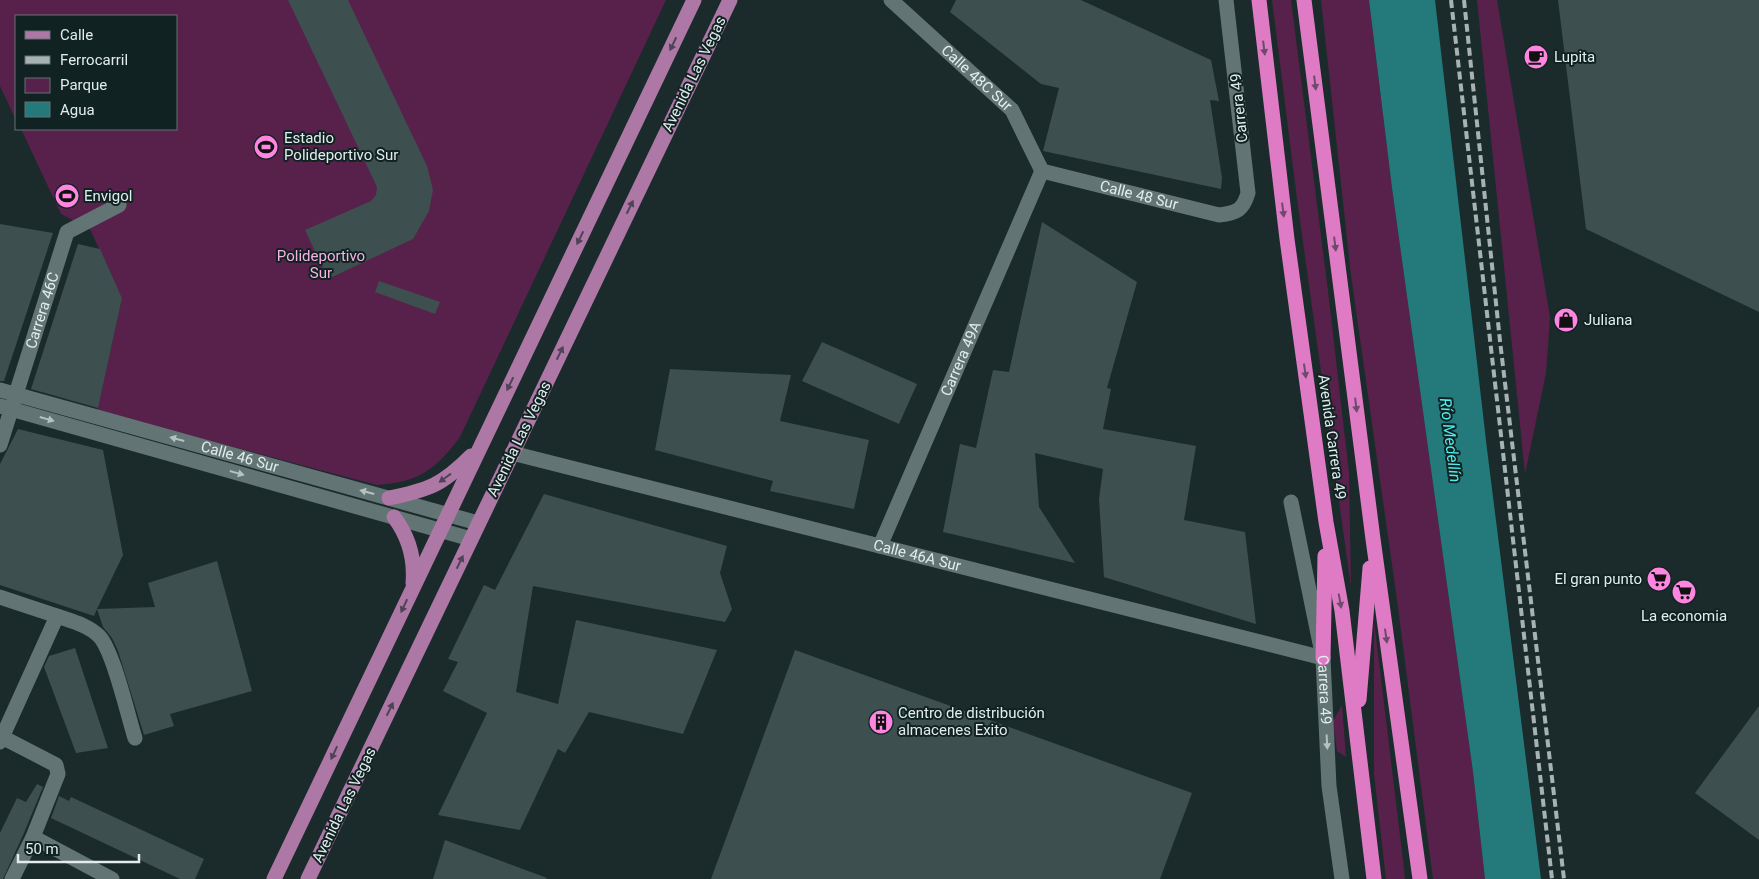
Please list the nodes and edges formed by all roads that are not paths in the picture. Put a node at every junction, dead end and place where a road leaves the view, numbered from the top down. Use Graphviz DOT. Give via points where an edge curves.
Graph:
graph roads {
  1 [pos="694,0"];
  2 [pos="730,0"];
  3 [pos="891,0"];
  4 [pos="1226,0"];
  5 [pos="1259,0"];
  6 [pos="1304,0"];
  7 [pos="1042,171"];
  8 [pos="118,205"];
  9 [pos="1237,211"];
  10 [pos="0,390"];
  11 [pos="9,403"];
  12 [pos="0,445"];
  13 [pos="481,446"];
  14 [pos="512,453"];
  15 [pos="389,498"];
  16 [pos="1290,502"];
  17 [pos="448,514"];
  18 [pos="394,517"];
  19 [pos="1326,522"];
  20 [pos="478,523"];
  21 [pos="440,530"];
  22 [pos="470,539"];
  23 [pos="1373,539"];
  24 [pos="880,546"];
  25 [pos="413,587"];
  26 [pos="0,597"];
  27 [pos="57,616"];
  28 [pos="1323,658"];
  29 [pos="1357,730"];
  30 [pos="135,738"];
  31 [pos="1,739"];
  32 [pos="33,837"];
  33 [pos="12,879"];
  34 [pos="112,879"];
  35 [pos="274,879"];
  36 [pos="308,879"];
  37 [pos="1342,879"];
  38 [pos="1374,879"];
  39 [pos="1420,879"];
  1 -- 13 [label="main road, Avenida Las Vegas, one-way"];
  14 -- 2 [label="main road, Avenida Las Vegas, one-way"];
  3 -- 7 [label="street, Calle 48C Sur" via="1012,110"];
  4 -- 9 [label="street, Carrera 49" via="1248,193 1245,204"];
  5 -- 19 [label="highway, Avenida Carrera 49, one-way" via="1286,239"];
  6 -- 23 [label="highway, Avenida Carrera 49, one-way"];
  7 -- 9 [label="street, Calle 48 Sur" via="1219,215"];
  7 -- 24 [label="street, Carrera 49A"];
  8 -- 11 [label="street, Carrera 46C" via="67,232"];
  10 -- 11 [label="street, Calle 46 Sur"];
  11 -- 12 [label="street, Carrera 46C"];
  15 -- 11 [label="street, Calle 46 Sur, one-way"];
  11 -- 18 [label="street, Calle 46 Sur, one-way"];
  13 -- 15 [label="main road, one-way" via="459,468 432,487"];
  13 -- 17 [label="main road, Avenida Las Vegas"];
  14 -- 20 [label="main road, Avenida Las Vegas"];
  14 -- 24 [label="street, Calle 46A Sur"];
  15 -- 17 [label="street, Calle 46 Sur"];
  16 -- 28 [label="street, Carrera 49"];
  17 -- 20 [label="street, Calle 46 Sur"];
  17 -- 21 [label="main road, Avenida Las Vegas"];
  18 -- 21 [label="street, Calle 46 Sur"];
  18 -- 25 [label="main road" via="413,556"];
  19 -- 28 [label="highway"];
  19 -- 29 [label="highway, Avenida Carrera 49, one-way" via="1342,611"];
  20 -- 22 [label="main road, Avenida Las Vegas"];
  21 -- 22 [label="street, Calle 46 Sur"];
  21 -- 25 [label="main road, Avenida Las Vegas"];
  36 -- 22 [label="main road, Avenida Las Vegas, one-way"];
  23 -- 29 [label="highway"];
  23 -- 39 [label="highway, Avenida Carrera 49, one-way"];
  24 -- 28 [label="street, Calle 46A Sur"];
  25 -- 35 [label="main road, Avenida Las Vegas, one-way"];
  26 -- 27 [label="street"];
  27 -- 30 [label="street" via="89,628 100,637 108,651"];
  27 -- 31 [label="street"];
  28 -- 37 [label="street, Carrera 49, one-way" via="1329,786"];
  29 -- 38 [label="highway, Avenida Carrera 49"];
  31 -- 32 [label="street" via="56,765 58,774"];
  32 -- 33 [label="street"];
  32 -- 34 [label="street"];
}
